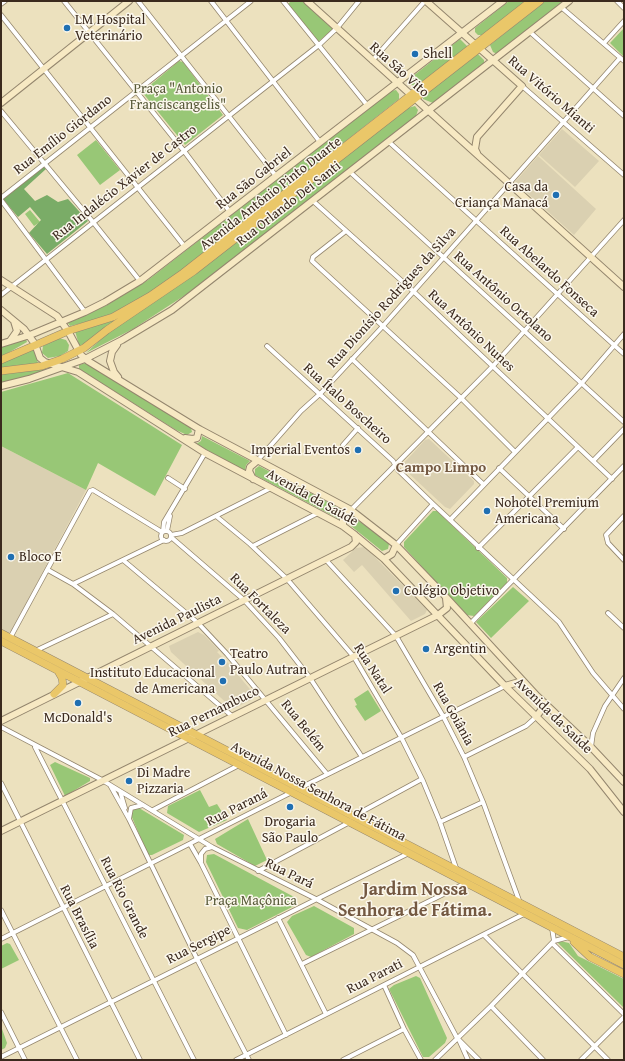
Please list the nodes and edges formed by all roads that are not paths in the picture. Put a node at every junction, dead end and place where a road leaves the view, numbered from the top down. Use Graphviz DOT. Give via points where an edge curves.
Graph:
graph roads {
  1 [pos="5,1"];
  2 [pos="64,1"];
  3 [pos="129,1"];
  4 [pos="138,1"];
  5 [pos="211,1"];
  6 [pos="251,1"];
  7 [pos="307,1"];
  8 [pos="359,1"];
  9 [pos="425,1"];
  10 [pos="531,1"];
  11 [pos="540,1"];
  12 [pos="569,1"];
  13 [pos="617,1"];
  14 [pos="285,2"];
  15 [pos="500,2"];
  16 [pos="1,4"];
  17 [pos="561,7"];
  18 [pos="624,8"];
  19 [pos="1,15"];
  20 [pos="226,21"];
  21 [pos="624,21"];
  22 [pos="337,28"];
  23 [pos="530,32"];
  24 [pos="89,33"];
  25 [pos="462,33"];
  26 [pos="604,43"];
  27 [pos="319,45"];
  28 [pos="478,47"];
  29 [pos="181,56"];
  30 [pos="622,59"];
  31 [pos="372,61"];
  32 [pos="493,61"];
  33 [pos="44,68"];
  34 [pos="273,81"];
  35 [pos="396,83"];
  36 [pos="522,86"];
  37 [pos="593,87"];
  38 [pos="136,91"];
  39 [pos="412,97"];
  40 [pos="1,103"];
  41 [pos="367,105"];
  42 [pos="1,111"];
  43 [pos="427,111"];
  44 [pos="228,116"];
  45 [pos="624,116"];
  46 [pos="563,122"];
  47 [pos="91,127"];
  48 [pos="477,137"];
  49 [pos="462,141"];
  50 [pos="320,142"];
  51 [pos="389,142"];
  52 [pos="184,151"];
  53 [pos="477,155"];
  54 [pos="45,164"];
  55 [pos="350,172"];
  56 [pos="624,175"];
  57 [pos="276,176"];
  58 [pos="509,184"];
  59 [pos="137,187"];
  60 [pos="1,199"];
  61 [pos="313,201"];
  62 [pos="230,213"];
  63 [pos="624,220"];
  64 [pos="476,221"];
  65 [pos="94,222"];
  66 [pos="346,231"];
  67 [pos="185,247"];
  68 [pos="590,256"];
  69 [pos="444,258"];
  70 [pos="47,259"];
  71 [pos="1,280"];
  72 [pos="140,281"];
  73 [pos="12,286"];
  74 [pos="624,287"];
  75 [pos="413,291"];
  76 [pos="557,294"];
  77 [pos="1,295"];
  78 [pos="1,310"];
  79 [pos="85,312"];
  80 [pos="13,320"];
  81 [pos="62,322"];
  82 [pos="383,326"];
  83 [pos="68,331"];
  84 [pos="525,331"];
  85 [pos="624,334"];
  86 [pos="30,335"];
  87 [pos="122,340"];
  88 [pos="4,344"];
  89 [pos="35,344"];
  90 [pos="267,346"];
  91 [pos="614,346"];
  92 [pos="78,352"];
  93 [pos="624,354"];
  94 [pos="85,359"];
  95 [pos="352,359"];
  96 [pos="1,360"];
  97 [pos="48,364"];
  98 [pos="493,366"];
  99 [pos="64,367"];
  100 [pos="1,371"];
  101 [pos="122,381"];
  102 [pos="581,384"];
  103 [pos="1,386"];
  104 [pos="320,394"];
  105 [pos="461,398"];
  106 [pos="548,419"];
  107 [pos="624,422"];
  108 [pos="358,428"];
  109 [pos="624,429"];
  110 [pos="200,430"];
  111 [pos="430,432"];
  112 [pos="181,437"];
  113 [pos="343,445"];
  114 [pos="578,447"];
  115 [pos="515,452"];
  116 [pos="205,453"];
  117 [pos="257,461"];
  118 [pos="593,461"];
  119 [pos="396,466"];
  120 [pos="624,466"];
  121 [pos="499,468"];
  122 [pos="168,478"];
  123 [pos="612,478"];
  124 [pos="254,480"];
  125 [pos="483,484"];
  126 [pos="185,488"];
  127 [pos="271,488"];
  128 [pos="529,496"];
  129 [pos="433,504"];
  130 [pos="351,510"];
  131 [pos="318,513"];
  132 [pos="216,516"];
  133 [pos="624,516"];
  134 [pos="450,520"];
  135 [pos="343,526"];
  136 [pos="564,529"];
  137 [pos="166,535"];
  138 [pos="355,535"];
  139 [pos="396,545"];
  140 [pos="253,546"];
  141 [pos="478,548"];
  142 [pos="384,559"];
  143 [pos="123,560"];
  144 [pos="326,560"];
  145 [pos="624,560"];
  146 [pos="48,570"];
  147 [pos="287,579"];
  148 [pos="513,581"];
  149 [pos="73,584"];
  150 [pos="444,595"];
  151 [pos="244,600"];
  152 [pos="608,613"];
  153 [pos="113,614"];
  154 [pos="438,615"];
  155 [pos="198,623"];
  156 [pos="470,624"];
  157 [pos="624,628"];
  158 [pos="1,633"];
  159 [pos="396,636"];
  160 [pos="6,641"];
  161 [pos="151,647"];
  162 [pos="35,651"];
  163 [pos="354,657"];
  164 [pos="56,670"];
  165 [pos="87,678"];
  166 [pos="310,678"];
  167 [pos="624,678"];
  168 [pos="80,682"];
  169 [pos="505,686"];
  170 [pos="54,694"];
  171 [pos="611,695"];
  172 [pos="537,696"];
  173 [pos="267,700"];
  174 [pos="542,701"];
  175 [pos="624,709"];
  176 [pos="232,716"];
  177 [pos="443,716"];
  178 [pos="536,717"];
  179 [pos="1,721"];
  180 [pos="1,727"];
  181 [pos="593,733"];
  182 [pos="195,734"];
  183 [pos="401,737"];
  184 [pos="187,738"];
  185 [pos="583,739"];
  186 [pos="34,746"];
  187 [pos="591,747"];
  188 [pos="362,757"];
  189 [pos="464,757"];
  190 [pos="239,765"];
  191 [pos="327,774"];
  192 [pos="102,780"];
  193 [pos="422,780"];
  194 [pos="624,782"];
  195 [pos="1,783"];
  196 [pos="110,785"];
  197 [pos="299,788"];
  198 [pos="120,791"];
  199 [pos="291,792"];
  200 [pos="63,800"];
  201 [pos="483,802"];
  202 [pos="144,805"];
  203 [pos="152,810"];
  204 [pos="624,812"];
  205 [pos="129,819"];
  206 [pos="350,820"];
  207 [pos="20,821"];
  208 [pos="440,822"];
  209 [pos="1,831"];
  210 [pos="200,839"];
  211 [pos="190,844"];
  212 [pos="212,847"];
  213 [pos="407,854"];
  214 [pos="151,862"];
  215 [pos="201,863"];
  216 [pos="258,871"];
  217 [pos="456,871"];
  218 [pos="466,883"];
  219 [pos="106,885"];
  220 [pos="316,899"];
  221 [pos="520,903"];
  222 [pos="62,908"];
  223 [pos="1,910"];
  224 [pos="524,914"];
  225 [pos="278,918"];
  226 [pos="552,919"];
  227 [pos="542,922"];
  228 [pos="552,927"];
  229 [pos="370,930"];
  230 [pos="13,933"];
  231 [pos="484,935"];
  232 [pos="569,937"];
  233 [pos="238,938"];
  234 [pos="1,939"];
  235 [pos="553,942"];
  236 [pos="606,952"];
  237 [pos="624,957"];
  238 [pos="197,959"];
  239 [pos="599,962"];
  240 [pos="302,964"];
  241 [pos="624,965"];
  242 [pos="420,967"];
  243 [pos="624,974"];
  244 [pos="522,975"];
  245 [pos="154,980"];
  246 [pos="384,985"];
  247 [pos="110,1002"];
  248 [pos="491,1006"];
  249 [pos="1,1012"];
  250 [pos="326,1014"];
  251 [pos="624,1014"];
  252 [pos="624,1017"];
  253 [pos="59,1028"];
  254 [pos="404,1030"];
  255 [pos="286,1035"];
  256 [pos="458,1039"];
  257 [pos="595,1046"];
  258 [pos="19,1048"];
  259 [pos="246,1055"];
  260 [pos="1,1057"];
  261 [pos="25,1060"];
  262 [pos="77,1060"];
  263 [pos="140,1060"];
  264 [pos="194,1060"];
  265 [pos="236,1060"];
  266 [pos="249,1060"];
  267 [pos="343,1060"];
  268 [pos="420,1060"];
  269 [pos="435,1060"];
  270 [pos="468,1060"];
  271 [pos="480,1060"];
  272 [pos="543,1060"];
  273 [pos="581,1060"];
  274 [pos="608,1060"];
  1 -- 16 [label="street"];
  2 -- 24 [label="street"];
  3 -- 24 [label="main road"];
  4 -- 29 [label="street"];
  5 -- 20 [label="street"];
  6 -- 20 [label="street, Rua Emílio Giordano"];
  7 -- 22 [label="main road, Rua São Vito"];
  8 -- 22 [label="street, Rua Indalécio Xavier de Castro"];
  9 -- 25 [label="main road, Rua Vitório Mianti"];
  9 -- 31 [label="street"];
  10 -- 28 [label="main road, Avenida Antônio Pinto Duarte"];
  11 -- 28 [label="main road, Avenida Antônio Pinto Duarte"];
  12 -- 17 [label="main road, Rua Orlando Dei Santi"];
  13 -- 18 [label="street"];
  14 -- 27 [label="street"];
  15 -- 25 [label="main road, Rua São Gabriel"];
  17 -- 23 [label="main road, Rua Orlando Dei Santi"];
  17 -- 26 [label="street"];
  19 -- 33 [label="street"];
  20 -- 29 [label="street, Rua Emílio Giordano"];
  20 -- 34 [label="street"];
  21 -- 26 [label="street"];
  22 -- 27 [label="street, Rua Indalécio Xavier de Castro"];
  22 -- 31 [label="main road, Rua São Vito"];
  23 -- 32 [label="main road, Rua Orlando Dei Santi"];
  23 -- 37 [label="street"];
  24 -- 33 [label="main road"];
  24 -- 38 [label="street"];
  25 -- 28 [label="main road, Rua Vitório Mianti"];
  25 -- 35 [label="main road, Rua São Gabriel"];
  26 -- 30 [label="street"];
  27 -- 34 [label="street, Rua Indalécio Xavier de Castro"];
  27 -- 41 [label="street"];
  28 -- 32 [label="main road, Rua Vitório Mianti"];
  28 -- 39 [label="main road, Avenida Antônio Pinto Duarte"];
  29 -- 38 [label="street, Rua Emílio Giordano"];
  29 -- 44 [label="street"];
  30 -- 37 [label="street, Rua Dionísio Rodrigues da Silva"];
  31 -- 35 [label="main road, Rua São Vito"];
  32 -- 36 [label="main road, Rua Vitório Mianti"];
  32 -- 43 [label="main road, Rua Orlando Dei Santi"];
  33 -- 40 [label="main road"];
  33 -- 47 [label="street"];
  34 -- 44 [label="street, Rua Indalécio Xavier de Castro"];
  34 -- 50 [label="street"];
  35 -- 39 [label="main road, Rua São Vito"];
  35 -- 41 [label="main road, Rua São Gabriel"];
  36 -- 46 [label="street, Rua Vitório Mianti"];
  36 -- 48 [label="main road"];
  37 -- 45 [label="street"];
  37 -- 46 [label="street, Rua Dionísio Rodrigues da Silva"];
  38 -- 47 [label="street, Rua Emílio Giordano"];
  38 -- 52 [label="street"];
  39 -- 43 [label="main road, Rua São Vito"];
  39 -- 83 [label="main road, Avenida Antônio Pinto Duarte" via="150,296 117,315"];
  39 -- 92 [label="main road, Avenida Antônio Pinto Duarte" via="194,271"];
  41 -- 50 [label="main road, Rua São Gabriel"];
  42 -- 54 [label="street"];
  43 -- 49 [label="main road, Rua São Vito"];
  43 -- 51 [label="main road, Rua Orlando Dei Santi"];
  44 -- 52 [label="street, Rua Indalécio Xavier de Castro"];
  44 -- 57 [label="street"];
  46 -- 56 [label="street, Rua Vitório Mianti"];
  46 -- 58 [label="street, Rua Dionísio Rodrigues da Silva"];
  47 -- 54 [label="street, Rua Emílio Giordano"];
  47 -- 59 [label="street"];
  48 -- 49 [label="main road"];
  48 -- 53 [label="main road"];
  49 -- 53 [label="main road, Rua São Vito"];
  50 -- 57 [label="main road, Rua São Gabriel"];
  51 -- 55 [label="main road, Rua Orlando Dei Santi"];
  51 -- 64 [label="street, Rua Abelardo Fonseca"];
  52 -- 59 [label="street, Rua Indalécio Xavier de Castro"];
  52 -- 62 [label="street"];
  53 -- 58 [label="main road, Rua São Vito"];
  54 -- 60 [label="street, Rua Emílio Giordano"];
  54 -- 65 [label="street"];
  55 -- 61 [label="main road, Rua Orlando Dei Santi"];
  55 -- 69 [label="street, Rua Antônio Ortolano"];
  57 -- 62 [label="main road, Rua São Gabriel"];
  58 -- 64 [label="street, Rua Dionísio Rodrigues da Silva"];
  58 -- 68 [label="main road, Rua São Vito"];
  59 -- 65 [label="street, Rua Indalécio Xavier de Castro"];
  59 -- 67 [label="street"];
  60 -- 70 [label="street"];
  61 -- 66 [label="street, Rua Antônio Nunes"];
  61 -- 87 [label="main road, Rua Orlando Dei Santi" via="185,300"];
  62 -- 67 [label="main road, Rua São Gabriel"];
  63 -- 68 [label="street"];
  64 -- 69 [label="street, Rua Dionísio Rodrigues da Silva"];
  64 -- 76 [label="street, Rua Abelardo Fonseca"];
  65 -- 70 [label="street, Rua Indalécio Xavier de Castro"];
  65 -- 72 [label="street"];
  66 -- 75 [label="street, Rua Antônio Nunes"];
  66 -- 82 [label="street" via="313,257 312,261"];
  67 -- 72 [label="main road, Rua São Gabriel"];
  68 -- 74 [label="main road, Rua São Vito"];
  68 -- 76 [label="street"];
  69 -- 75 [label="street, Rua Dionísio Rodrigues da Silva"];
  69 -- 84 [label="street, Rua Antônio Ortolano"];
  70 -- 73 [label="street, Rua Indalécio Xavier de Castro"];
  70 -- 79 [label="street"];
  71 -- 73 [label="main road, Avenida da Saúde"];
  72 -- 79 [label="main road, Rua São Gabriel"];
  73 -- 77 [label="street, Rua Indalécio Xavier de Castro"];
  73 -- 81 [label="main road, Avenida da Saúde"];
  75 -- 82 [label="street, Rua Dionísio Rodrigues da Silva"];
  75 -- 98 [label="street, Rua Antônio Nunes"];
  76 -- 84 [label="street"];
  76 -- 91 [label="street, Rua Abelardo Fonseca"];
  78 -- 80 [label="main road"];
  79 -- 81 [label="main road, Rua São Gabriel"];
  80 -- 86 [label="main road"];
  80 -- 88 [label="main road" via="17,332"];
  81 -- 83 [label="main road, Avenida da Saúde"];
  81 -- 86 [label="main road, Rua São Gabriel"];
  82 -- 95 [label="street, Rua Dionísio Rodrigues da Silva"];
  82 -- 105 [label="street"];
  83 -- 89 [label="main road, Avenida Antônio Pinto Duarte"];
  83 -- 92 [label="main road, Avenida da Saúde"];
  84 -- 98 [label="street"];
  84 -- 102 [label="street, Rua Antônio Ortolano"];
  85 -- 91 [label="street"];
  86 -- 88 [label="main road, Rua São Gabriel"];
  86 -- 89 [label="main road"];
  87 -- 94 [label="main road, Rua Orlando Dei Santi"];
  87 -- 101 [label="main road" via="114,347 110,361 114,372"];
  89 -- 96 [label="main road, Avenida Antônio Pinto Duarte"];
  89 -- 97 [label="main road" via="40,358"];
  90 -- 104 [label="street, Rua Ítalo Boscheiro"];
  91 -- 93 [label="street, Rua Abelardo Fonseca"];
  91 -- 102 [label="street"];
  92 -- 94 [label="main road, Avenida da Saúde"];
  92 -- 97 [label="main road, Avenida Antônio Pinto Duarte"];
  94 -- 99 [label="main road, Rua Orlando Dei Santi"];
  94 -- 101 [label="main road, Avenida da Saúde"];
  95 -- 104 [label="street, Rua Dionísio Rodrigues da Silva"];
  95 -- 111 [label="street"];
  97 -- 99 [label="main road, Avenida da Saúde"];
  97 -- 100 [label="main road, Avenida Antônio Pinto Duarte"];
  98 -- 105 [label="street"];
  98 -- 106 [label="street, Rua Antônio Nunes"];
  99 -- 103 [label="main road, Rua Orlando Dei Santi"];
  99 -- 112 [label="main road, Avenida da Saúde" via="78,372"];
  101 -- 110 [label="main road, Avenida da Saúde"];
  102 -- 106 [label="street"];
  102 -- 107 [label="street, Rua Antônio Ortolano"];
  104 -- 108 [label="street, Rua Ítalo Boscheiro"];
  104 -- 117 [label="street, Rua Dionísio Rodrigues da Silva" via="303,408"];
  105 -- 111 [label="street"];
  105 -- 115 [label="street"];
  106 -- 114 [label="street, Rua Antônio Nunes"];
  106 -- 115 [label="street"];
  108 -- 113 [label="street"];
  108 -- 119 [label="street, Rua Ítalo Boscheiro"];
  109 -- 118 [label="street"];
  110 -- 112 [label="main road" via="197,438"];
  110 -- 117 [label="main road, Avenida da Saúde"];
  111 -- 119 [label="street"];
  111 -- 125 [label="street"];
  112 -- 116 [label="main road, Avenida da Saúde"];
  114 -- 118 [label="street, Rua Antônio Nunes"];
  114 -- 128 [label="street"];
  115 -- 121 [label="street"];
  116 -- 124 [label="main road, Avenida da Saúde"];
  116 -- 126 [label="street"];
  117 -- 124 [label="main road" via="249,471"];
  117 -- 130 [label="main road, Avenida da Saúde"];
  118 -- 123 [label="street, Rua Antônio Nunes"];
  119 -- 129 [label="street, Rua Ítalo Boscheiro"];
  119 -- 130 [label="street"];
  120 -- 123 [label="street"];
  121 -- 125 [label="street"];
  121 -- 128 [label="street"];
  122 -- 126 [label="street"];
  123 -- 136 [label="street"];
  124 -- 127 [label="main road, Avenida da Saúde"];
  125 -- 134 [label="street"];
  126 -- 137 [label="street" via="163,524"];
  127 -- 131 [label="main road, Avenida da Saúde"];
  127 -- 132 [label="street"];
  128 -- 136 [label="street"];
  128 -- 141 [label="street"];
  129 -- 134 [label="street, Rua Ítalo Boscheiro"];
  129 -- 139 [label="street"];
  130 -- 135 [label="main road" via="343,517"];
  130 -- 139 [label="main road, Avenida da Saúde"];
  131 -- 135 [label="main road, Avenida da Saúde"];
  131 -- 140 [label="street"];
  132 -- 137 [label="street" via="179,534"];
  132 -- 140 [label="street, Rua Natal"];
  133 -- 145 [label="street" via="606,535 608,543"];
  134 -- 141 [label="street, Rua Ítalo Boscheiro"];
  135 -- 138 [label="main road, Avenida da Saúde"];
  136 -- 148 [label="street"];
  137 -- 143 [label="street" via="148,548"];
  137 -- 146 [label="street, Rua Fortaleza" via="93,490 87,494"];
  137 -- 151 [label="street, Rua Fortaleza"];
  138 -- 142 [label="main road, Avenida da Saúde"];
  138 -- 144 [label="main road, Avenida Paulista" via="356,542 353,545"];
  139 -- 142 [label="main road" via="392,554"];
  139 -- 150 [label="main road, Avenida da Saúde"];
  140 -- 147 [label="street, Rua Natal"];
  141 -- 148 [label="street, Rua Ítalo Boscheiro"];
  142 -- 154 [label="main road, Avenida da Saúde"];
  143 -- 149 [label="street"];
  143 -- 155 [label="street, Rua Belém"];
  144 -- 147 [label="main road, Avenida Paulista"];
  144 -- 159 [label="street, Rua Goiânia"];
  146 -- 149 [label="street"];
  146 -- 160 [label="street"];
  147 -- 151 [label="main road, Avenida Paulista"];
  147 -- 163 [label="street, Rua Natal"];
  148 -- 156 [label="street"];
  148 -- 171 [label="street, Rua Ítalo Boscheiro" via="559,622 577,651"];
  149 -- 153 [label="street"];
  150 -- 154 [label="main road" via="447,608"];
  150 -- 156 [label="main road, Avenida da Saúde"];
  151 -- 155 [label="main road, Avenida Paulista"];
  151 -- 166 [label="street, Rua Fortaleza"];
  152 -- 157 [label="street"];
  153 -- 161 [label="street"];
  153 -- 162 [label="street"];
  154 -- 159 [label="main road, Rua Pernambuco"];
  154 -- 169 [label="main road, Avenida da Saúde"];
  155 -- 161 [label="main road, Avenida Paulista"];
  155 -- 173 [label="street, Rua Belém"];
  156 -- 172 [label="main road, Avenida da Saúde"];
  158 -- 160 [label="main road, Avenida Nossa Senhora de Fátima"];
  159 -- 163 [label="main road, Rua Pernambuco"];
  159 -- 177 [label="street, Rua Goiânia"];
  160 -- 162 [label="main road, Avenida Nossa Senhora de Fátima"];
  160 -- 164 [label="main road, Avenida Nossa Senhora de Fátima"];
  161 -- 165 [label="main road, Avenida Paulista"];
  161 -- 176 [label="street"];
  162 -- 165 [label="main road, Avenida Nossa Senhora de Fátima"];
  163 -- 166 [label="main road, Rua Pernambuco"];
  163 -- 183 [label="street, Rua Natal"];
  164 -- 168 [label="main road, Avenida Nossa Senhora de Fátima"];
  164 -- 170 [label="main road" via="64,682 61,689"];
  165 -- 168 [label="main road, Avenida Paulista"];
  165 -- 182 [label="main road, Avenida Nossa Senhora de Fátima"];
  166 -- 173 [label="main road, Rua Pernambuco"];
  166 -- 188 [label="street, Rua Fortaleza"];
  167 -- 171 [label="street"];
  168 -- 170 [label="main road, Avenida Paulista"];
  168 -- 184 [label="main road, Avenida Nossa Senhora de Fátima"];
  169 -- 172 [label="main road" via="519,682"];
  169 -- 177 [label="street, Rua Paraná"];
  169 -- 178 [label="main road, Avenida da Saúde"];
  170 -- 179 [label="main road, Avenida Paulista"];
  171 -- 175 [label="street, Rua Ítalo Boscheiro"];
  171 -- 181 [label="street"];
  172 -- 174 [label="main road, Avenida da Saúde"];
  173 -- 176 [label="main road, Rua Pernambuco"];
  173 -- 191 [label="street, Rua Belém"];
  174 -- 178 [label="main road" via="542,709"];
  174 -- 185 [label="main road, Avenida da Saúde"];
  176 -- 182 [label="main road, Rua Pernambuco"];
  177 -- 183 [label="street, Rua Paraná"];
  177 -- 189 [label="street, Rua Goiânia"];
  178 -- 189 [label="street" via="526,726"];
  178 -- 204 [label="main road, Avenida da Saúde" via="590,769"];
  180 -- 186 [label="street, Rua Pará"];
  181 -- 185 [label="street" via="589,739"];
  181 -- 187 [label="street"];
  182 -- 184 [label="main road, Rua Pernambuco"];
  182 -- 197 [label="main road, Avenida Nossa Senhora de Fátima"];
  183 -- 188 [label="street, Rua Paraná"];
  183 -- 193 [label="street, Rua Natal"];
  184 -- 190 [label="main road, Avenida Nossa Senhora de Fátima"];
  184 -- 192 [label="main road, Rua Pernambuco"];
  185 -- 187 [label="main road, Avenida da Saúde"];
  186 -- 192 [label="street, Rua Pará"];
  186 -- 200 [label="street, Rua Rio Grande"];
  187 -- 194 [label="main road, Avenida da Saúde"];
  188 -- 191 [label="street, Rua Paraná"];
  189 -- 201 [label="street, Rua Goiânia"];
  190 -- 199 [label="main road, Avenida Nossa Senhora de Fátima"];
  190 -- 203 [label="street"];
  191 -- 197 [label="street, Rua Paraná"];
  192 -- 196 [label="street, Rua Pará"];
  192 -- 200 [label="main road, Rua Pernambuco"];
  193 -- 206 [label="street"];
  193 -- 208 [label="street, Rua Natal"];
  195 -- 207 [label="street, Rua Brasília"];
  196 -- 198 [label="street, Rua Pará"];
  196 -- 205 [label="street"];
  197 -- 199 [label="street, Rua Paraná"];
  197 -- 206 [label="main road, Avenida Nossa Senhora de Fátima"];
  198 -- 202 [label="street, Rua Pará"];
  198 -- 205 [label="street"];
  199 -- 206 [label="main road, Avenida Nossa Senhora de Fátima"];
  199 -- 210 [label="street, Rua Paraná"];
  200 -- 207 [label="main road, Rua Pernambuco"];
  200 -- 219 [label="street, Rua Rio Grande"];
  201 -- 208 [label="street"];
  201 -- 221 [label="street, Rua Goiânia"];
  202 -- 203 [label="street, Rua Pará"];
  202 -- 205 [label="street" via="131,808"];
  203 -- 210 [label="street, Rua Pará"];
  205 -- 214 [label="street"];
  206 -- 213 [label="main road, Avenida Nossa Senhora de Fátima"];
  206 -- 216 [label="street"];
  206 -- 217 [label="main road, Avenida Nossa Senhora de Fátima"];
  207 -- 209 [label="main road, Rua Pernambuco"];
  207 -- 222 [label="street, Rua Brasília"];
  208 -- 217 [label="street, Rua Natal"];
  210 -- 211 [label="street, Rua Paraná"];
  210 -- 212 [label="street, Rua Pará"];
  211 -- 214 [label="street, Rua Paraná"];
  211 -- 215 [label="street"];
  212 -- 215 [label="street" via="201,854"];
  212 -- 216 [label="street, Rua Pará"];
  213 -- 218 [label="main road, Avenida Nossa Senhora de Fátima"];
  213 -- 220 [label="street, Rua Sergipe"];
  214 -- 219 [label="street, Rua Paraná"];
  214 -- 238 [label="street"];
  215 -- 233 [label="street"];
  216 -- 220 [label="street, Rua Pará"];
  217 -- 221 [label="main road, Avenida Nossa Senhora de Fátima"];
  218 -- 224 [label="main road, Avenida Nossa Senhora de Fátima"];
  218 -- 229 [label="street"];
  219 -- 222 [label="street, Rua Paraná"];
  219 -- 245 [label="street, Rua Rio Grande"];
  220 -- 225 [label="street, Rua Sergipe"];
  220 -- 229 [label="street, Rua Pará"];
  221 -- 226 [label="main road, Avenida Nossa Senhora de Fátima"];
  222 -- 230 [label="street, Rua Paraná"];
  222 -- 247 [label="street, Rua Brasília"];
  223 -- 230 [label="street"];
  224 -- 227 [label="main road, Avenida Nossa Senhora de Fátima"];
  224 -- 231 [label="street, Rua Parati"];
  225 -- 233 [label="street, Rua Sergipe"];
  225 -- 240 [label="street"];
  226 -- 227 [label="main road" via="548,923"];
  226 -- 236 [label="main road, Avenida Nossa Senhora de Fátima"];
  227 -- 228 [label="main road, Avenida Nossa Senhora de Fátima"];
  228 -- 232 [label="main road, Avenida Nossa Senhora de Fátima"];
  228 -- 235 [label="street"];
  229 -- 240 [label="street"];
  229 -- 242 [label="street, Rua Pará" via="397,943 413,955"];
  230 -- 234 [label="street, Rua Paraná"];
  230 -- 253 [label="street"];
  231 -- 242 [label="street, Rua Parati"];
  231 -- 244 [label="street"];
  232 -- 235 [label="street"];
  232 -- 236 [label="main road, Avenida Nossa Senhora de Fátima"];
  232 -- 239 [label="main road"];
  233 -- 238 [label="street, Rua Sergipe"];
  233 -- 255 [label="street"];
  235 -- 244 [label="street"];
  235 -- 251 [label="street"];
  236 -- 237 [label="main road, Avenida Nossa Senhora de Fátima"];
  236 -- 239 [label="main road"];
  236 -- 241 [label="main road, Avenida Nossa Senhora de Fátima"];
  238 -- 245 [label="street, Rua Sergipe"];
  238 -- 259 [label="street"];
  239 -- 243 [label="main road"];
  240 -- 250 [label="street"];
  242 -- 246 [label="street, Rua Parati"];
  242 -- 256 [label="street, Rua Pará"];
  244 -- 248 [label="street"];
  244 -- 257 [label="street"];
  245 -- 247 [label="street, Rua Sergipe"];
  245 -- 264 [label="street, Rua Rio Grande"];
  246 -- 250 [label="street, Rua Parati"];
  246 -- 254 [label="street"];
  247 -- 253 [label="street, Rua Sergipe"];
  247 -- 263 [label="street, Rua Brasília"];
  248 -- 256 [label="street"];
  248 -- 272 [label="street"];
  249 -- 258 [label="street"];
  250 -- 255 [label="street, Rua Parati"];
  252 -- 257 [label="street"];
  253 -- 258 [label="street, Rua Sergipe"];
  253 -- 262 [label="street"];
  254 -- 267 [label="street"];
  254 -- 268 [label="street"];
  255 -- 259 [label="street, Rua Parati"];
  256 -- 269 [label="street"];
  256 -- 270 [label="street, Rua Pará"];
  256 -- 271 [label="street"];
  257 -- 273 [label="street"];
  257 -- 274 [label="street"];
  258 -- 260 [label="street, Rua Sergipe"];
  258 -- 261 [label="street"];
  259 -- 265 [label="street, Rua Parati"];
  259 -- 266 [label="street"];
}
